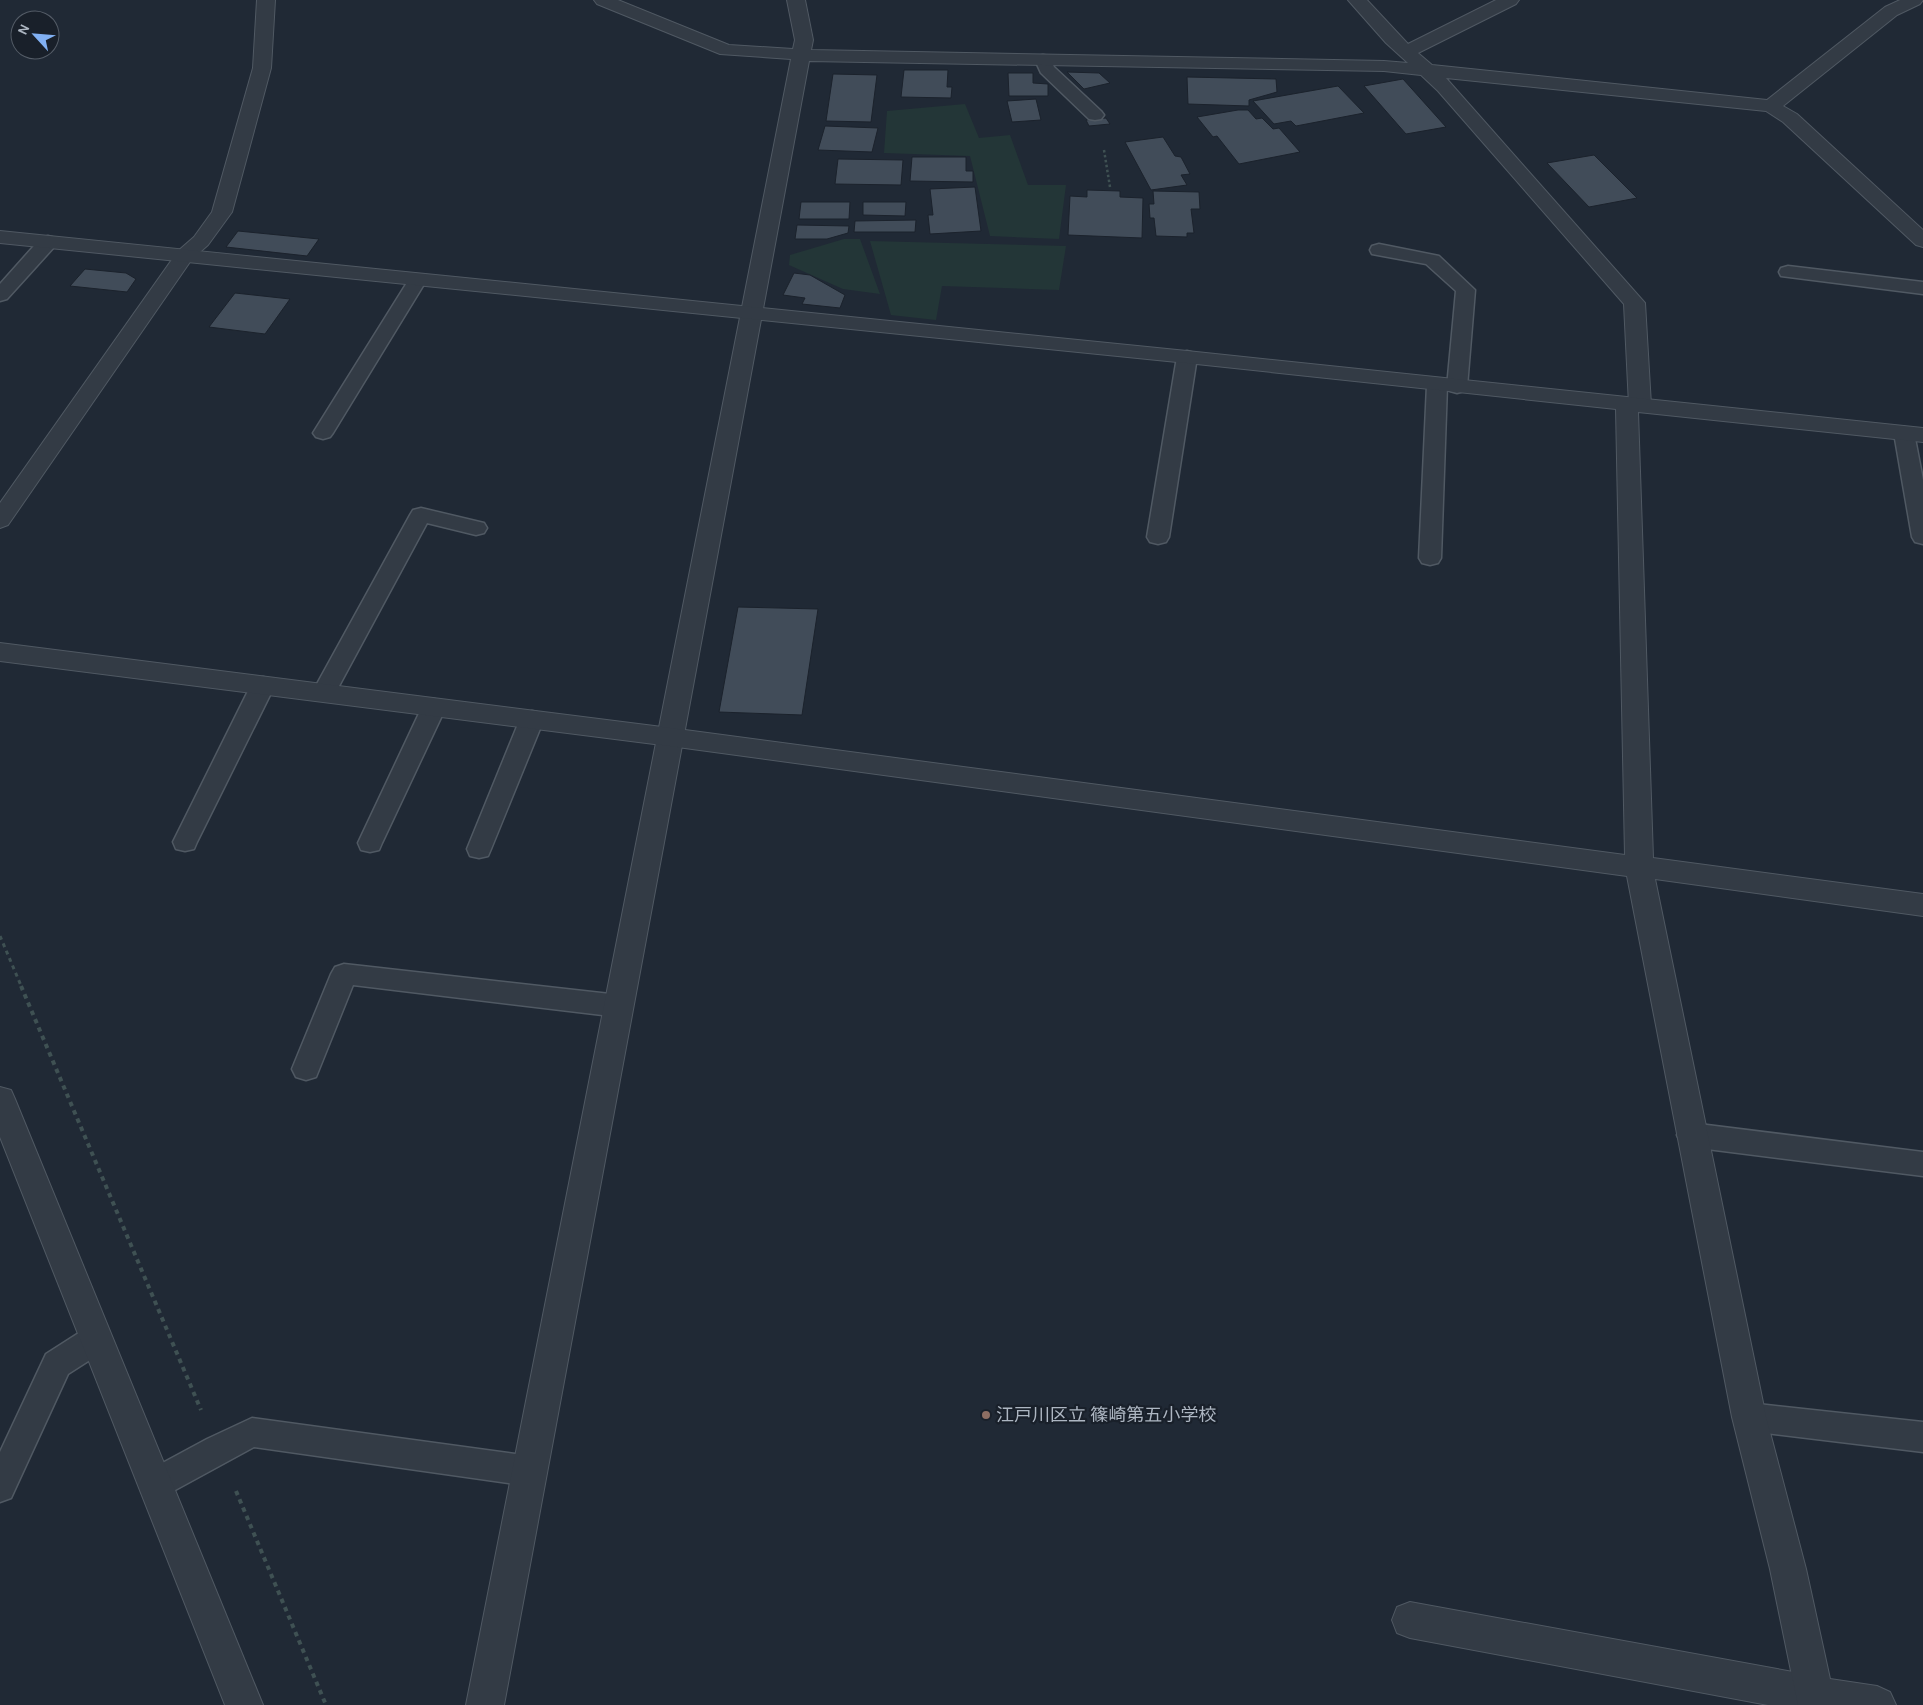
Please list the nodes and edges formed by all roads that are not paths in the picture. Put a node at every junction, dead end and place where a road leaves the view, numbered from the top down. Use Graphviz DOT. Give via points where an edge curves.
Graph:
graph roads {
  1 [pos="266,0"];
  2 [pos="602,0"];
  3 [pos="796,0"];
  4 [pos="1357,0"];
  5 [pos="1510,0"];
  6 [pos="1914,0"];
  7 [pos="1406,52"];
  8 [pos="800,55"];
  9 [pos="1043,60"];
  10 [pos="1426,69"];
  11 [pos="1771,106"];
  12 [pos="1095,115"];
  13 [pos="0,237"];
  14 [pos="1923,241"];
  15 [pos="48,242"];
  16 [pos="1379,250"];
  17 [pos="185,256"];
  18 [pos="1788,272"];
  19 [pos="417,280"];
  20 [pos="1923,288"];
  21 [pos="0,295"];
  22 [pos="750,313"];
  23 [pos="1187,357"];
  24 [pos="1447,386"];
  25 [pos="1633,405"];
  26 [pos="323,432"];
  27 [pos="1913,434"];
  28 [pos="0,520"];
  29 [pos="476,528"];
  30 [pos="1158,537"];
  31 [pos="1923,537"];
  32 [pos="1430,558"];
  33 [pos="0,652"];
  34 [pos="263,685"];
  35 [pos="324,693"];
  36 [pos="434,707"];
  37 [pos="532,719"];
  38 [pos="670,737"];
  39 [pos="185,842"];
  40 [pos="370,843"];
  41 [pos="479,849"];
  42 [pos="1639,868"];
  43 [pos="1923,905"];
  44 [pos="619,1006"];
  45 [pos="306,1069"];
  46 [pos="2,1110"];
  47 [pos="1691,1134"];
  48 [pos="1923,1164"];
  49 [pos="96,1339"];
  50 [pos="1749,1417"];
  51 [pos="1923,1437"];
  52 [pos="530,1471"];
  53 [pos="155,1484"];
  54 [pos="0,1486"];
  55 [pos="1410,1620"];
  56 [pos="1816,1700"];
  57 [pos="244,1705"];
  58 [pos="485,1705"];
  59 [pos="1877,1705"];
  1 -- 17 [label="street" via="262,68 222,212 201,241"];
  2 -- 8 [label="street" via="726,50"];
  3 -- 8 [label="street" via="804,40"];
  4 -- 7 [label="street"];
  5 -- 7 [label="street"];
  6 -- 11 [label="street" via="1891,11"];
  7 -- 10 [label="street"];
  8 -- 9 [label="street"];
  8 -- 22 [label="street"];
  9 -- 10 [label="street"];
  9 -- 12 [label="lane" via="1047,69"];
  10 -- 11 [label="street"];
  10 -- 25 [label="street" via="1634,303"];
  11 -- 14 [label="street" via="1790,118"];
  13 -- 15 [label="street"];
  15 -- 17 [label="street"];
  15 -- 21 [label="lane"];
  16 -- 24 [label="lane" via="1432,260 1466,290"];
  17 -- 19 [label="street"];
  17 -- 28 [label="street"];
  18 -- 20 [label="lane"];
  19 -- 22 [label="street"];
  19 -- 26 [label="lane"];
  22 -- 23 [label="street"];
  22 -- 38 [label="street"];
  23 -- 24 [label="street"];
  23 -- 30 [label="lane"];
  24 -- 25 [label="street"];
  24 -- 32 [label="lane"];
  25 -- 27 [label="street"];
  25 -- 42 [label="street"];
  27 -- 31 [label="lane"];
  29 -- 35 [label="lane" via="421,515"];
  33 -- 34 [label="street"];
  34 -- 35 [label="street"];
  34 -- 39 [label="lane"];
  35 -- 36 [label="street"];
  36 -- 37 [label="street"];
  36 -- 40 [label="lane"];
  37 -- 38 [label="street"];
  37 -- 41 [label="lane"];
  38 -- 42 [label="street"];
  38 -- 44 [label="street"];
  42 -- 43 [label="street"];
  42 -- 47 [label="street"];
  44 -- 45 [label="lane" via="344,974"];
  44 -- 52 [label="street"];
  46 -- 49 [label="street"];
  47 -- 48 [label="lane"];
  47 -- 50 [label="street"];
  49 -- 53 [label="street"];
  49 -- 54 [label="lane" via="57,1364"];
  50 -- 51 [label="lane"];
  50 -- 56 [label="street" via="1788,1569"];
  52 -- 53 [label="lane" via="252,1432"];
  52 -- 58 [label="street"];
  53 -- 57 [label="street"];
  55 -- 56 [label="street"];
  56 -- 59 [label="street"];
}
